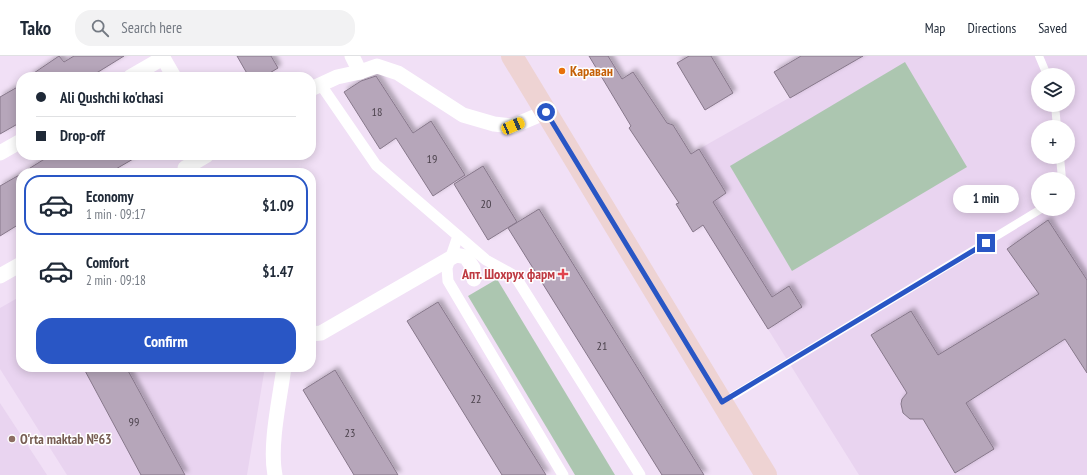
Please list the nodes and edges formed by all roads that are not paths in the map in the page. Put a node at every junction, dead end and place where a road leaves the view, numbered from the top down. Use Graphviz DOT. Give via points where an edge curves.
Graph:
graph roads {
  1 [pos="352,56"];
  2 [pos="512,56"];
  3 [pos="1039,56"];
  4 [pos="163,57"];
  5 [pos="1044,68"];
  6 [pos="138,72"];
  7 [pos="171,72"];
  8 [pos="360,72"];
  9 [pos="316,87"];
  10 [pos="546,112"];
  11 [pos="16,144"];
  12 [pos="0,153"];
  13 [pos="200,160"];
  14 [pos="188,168"];
  15 [pos="1031,215"];
  16 [pos="458,236"];
  17 [pos="450,258"];
  18 [pos="16,267"];
  19 [pos="0,276"];
  20 [pos="474,279"];
  21 [pos="316,334"];
  22 [pos="283,372"];
  23 [pos="722,402"];
  24 [pos="275,475"];
  25 [pos="563,475"];
  26 [pos="640,475"];
  27 [pos="766,475"];
  1 -- 8 [label="street"];
  2 -- 10 [label="main road"];
  3 -- 5 [label="lane"];
  4 -- 6 [label="street"];
  4 -- 7 [label="street"];
  8 -- 9 [label="street" via="337,77"];
  8 -- 10 [label="street" via="377,66 398,73 463,115 494,124 513,126"];
  9 -- 16 [label="street" via="376,165"];
  10 -- 23 [label="main road"];
  11 -- 12 [label="street"];
  13 -- 14 [label="street"];
  15 -- 23 [label="lane"];
  16 -- 17 [label="street"];
  16 -- 26 [label="street" via="486,260 515,276"];
  17 -- 20 [label="street" via="456,255 466,258 473,268"];
  17 -- 21 [label="street" via="321,333"];
  17 -- 25 [label="street" via="447,268 448,281"];
  18 -- 19 [label="street"];
  22 -- 24 [label="street" via="272,463"];
  23 -- 27 [label="main road"];
}
